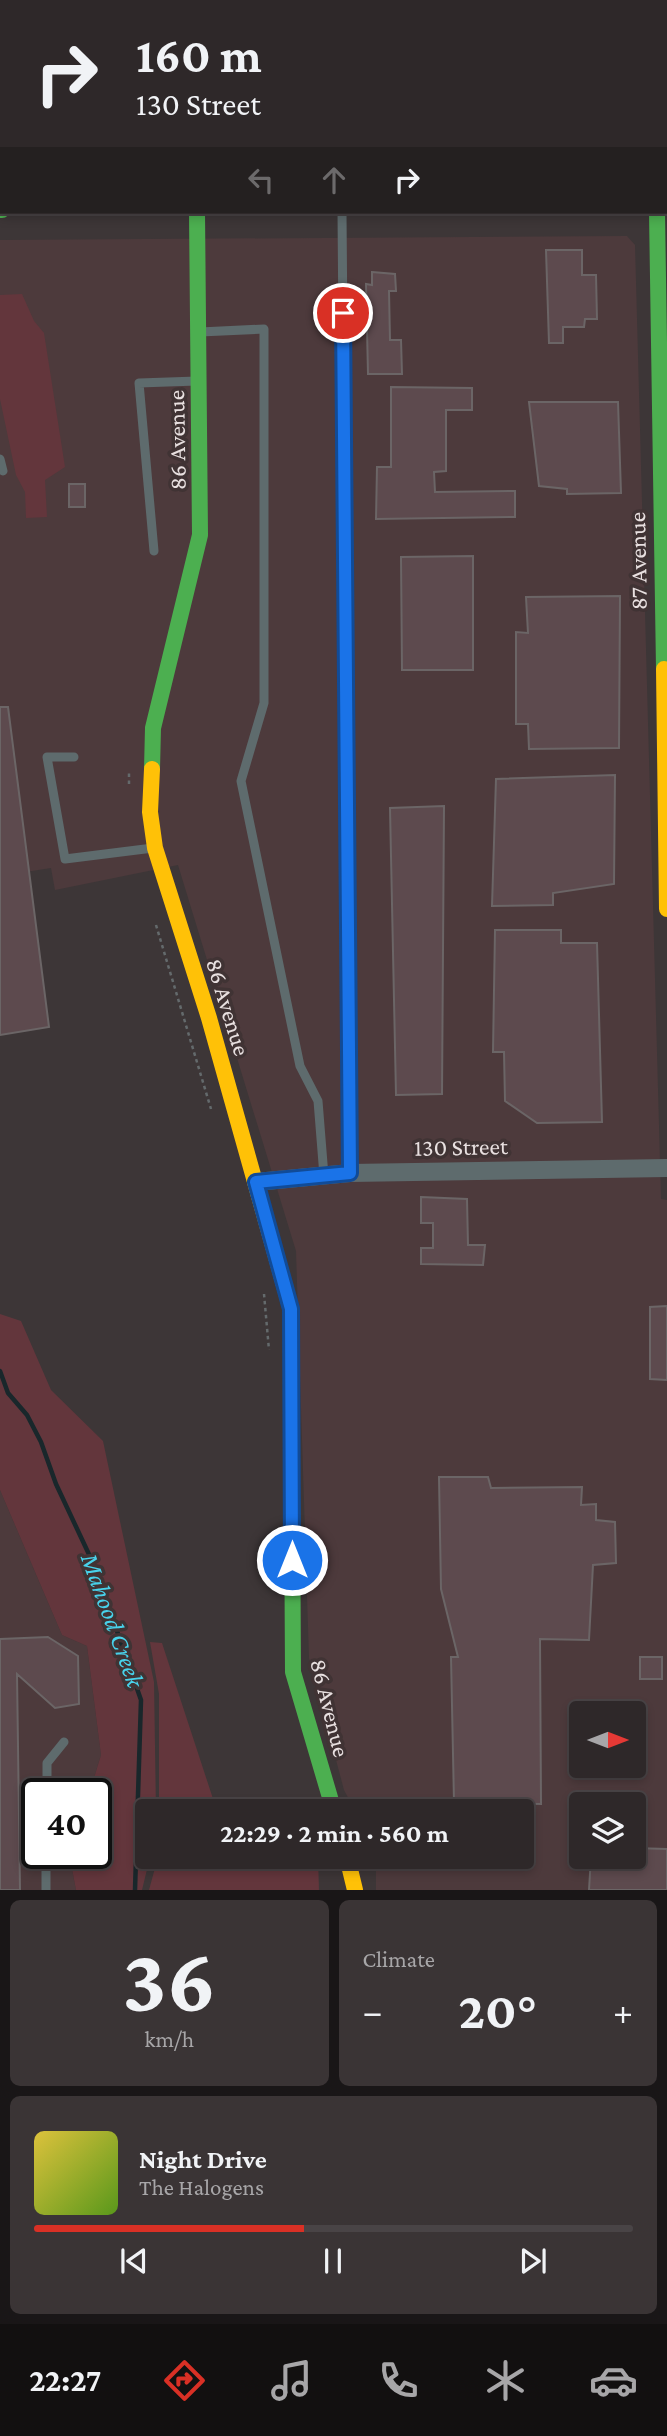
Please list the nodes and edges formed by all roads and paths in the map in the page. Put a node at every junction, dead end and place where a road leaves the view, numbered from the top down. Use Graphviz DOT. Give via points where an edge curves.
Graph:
graph roads {
  1 [pos="197,214"];
  2 [pos="342,214"];
  3 [pos="657,214"];
  4 [pos="662,331"];
  5 [pos="198,332"];
  6 [pos="199,381"];
  7 [pos="663,450"];
  8 [pos="0,459"];
  9 [pos="3,471"];
  10 [pos="154,551"];
  11 [pos="665,676"];
  12 [pos="74,757"];
  13 [pos="155,848"];
  14 [pos="667,909"];
  15 [pos="667,1168"];
  16 [pos="350,1173"];
  17 [pos="324,1176"];
  18 [pos="256,1182"];
  19 [pos="64,1742"];
  20 [pos="47,1778"];
  21 [pos="330,1799"];
  22 [pos="46,1869"];
  23 [pos="350,1869"];
  24 [pos="46,1890"];
  25 [pos="355,1890"];
  1 -- 5 [label="street, 86 Avenue"];
  2 -- 16 [label="lane"];
  3 -- 4 [label="street, 87 Avenue"];
  4 -- 7 [label="street, 87 Avenue"];
  5 -- 6 [label="street, 86 Avenue"];
  5 -- 17 [label="lane" via="264,329 264,703 241,781 300,1066 318,1101"];
  6 -- 10 [label="lane" via="139,383"];
  6 -- 13 [label="street, 86 Avenue" via="200,535 153,728 150,812"];
  7 -- 11 [label="street, 87 Avenue"];
  8 -- 9 [label="lane"];
  11 -- 14 [label="street, 87 Avenue"];
  12 -- 13 [label="lane" via="47,757 65,859"];
  13 -- 18 [label="street, 86 Avenue"];
  15 -- 16 [label="street, 130 Street"];
  16 -- 17 [label="street, 130 Street"];
  17 -- 18 [label="street, 130 Street"];
  18 -- 21 [label="street, 86 Avenue" via="291,1309 292,1672"];
  19 -- 20 [label="lane" via="47,1763"];
  22 -- 24 [label="lane"];
  23 -- 25 [label="street"];
}
